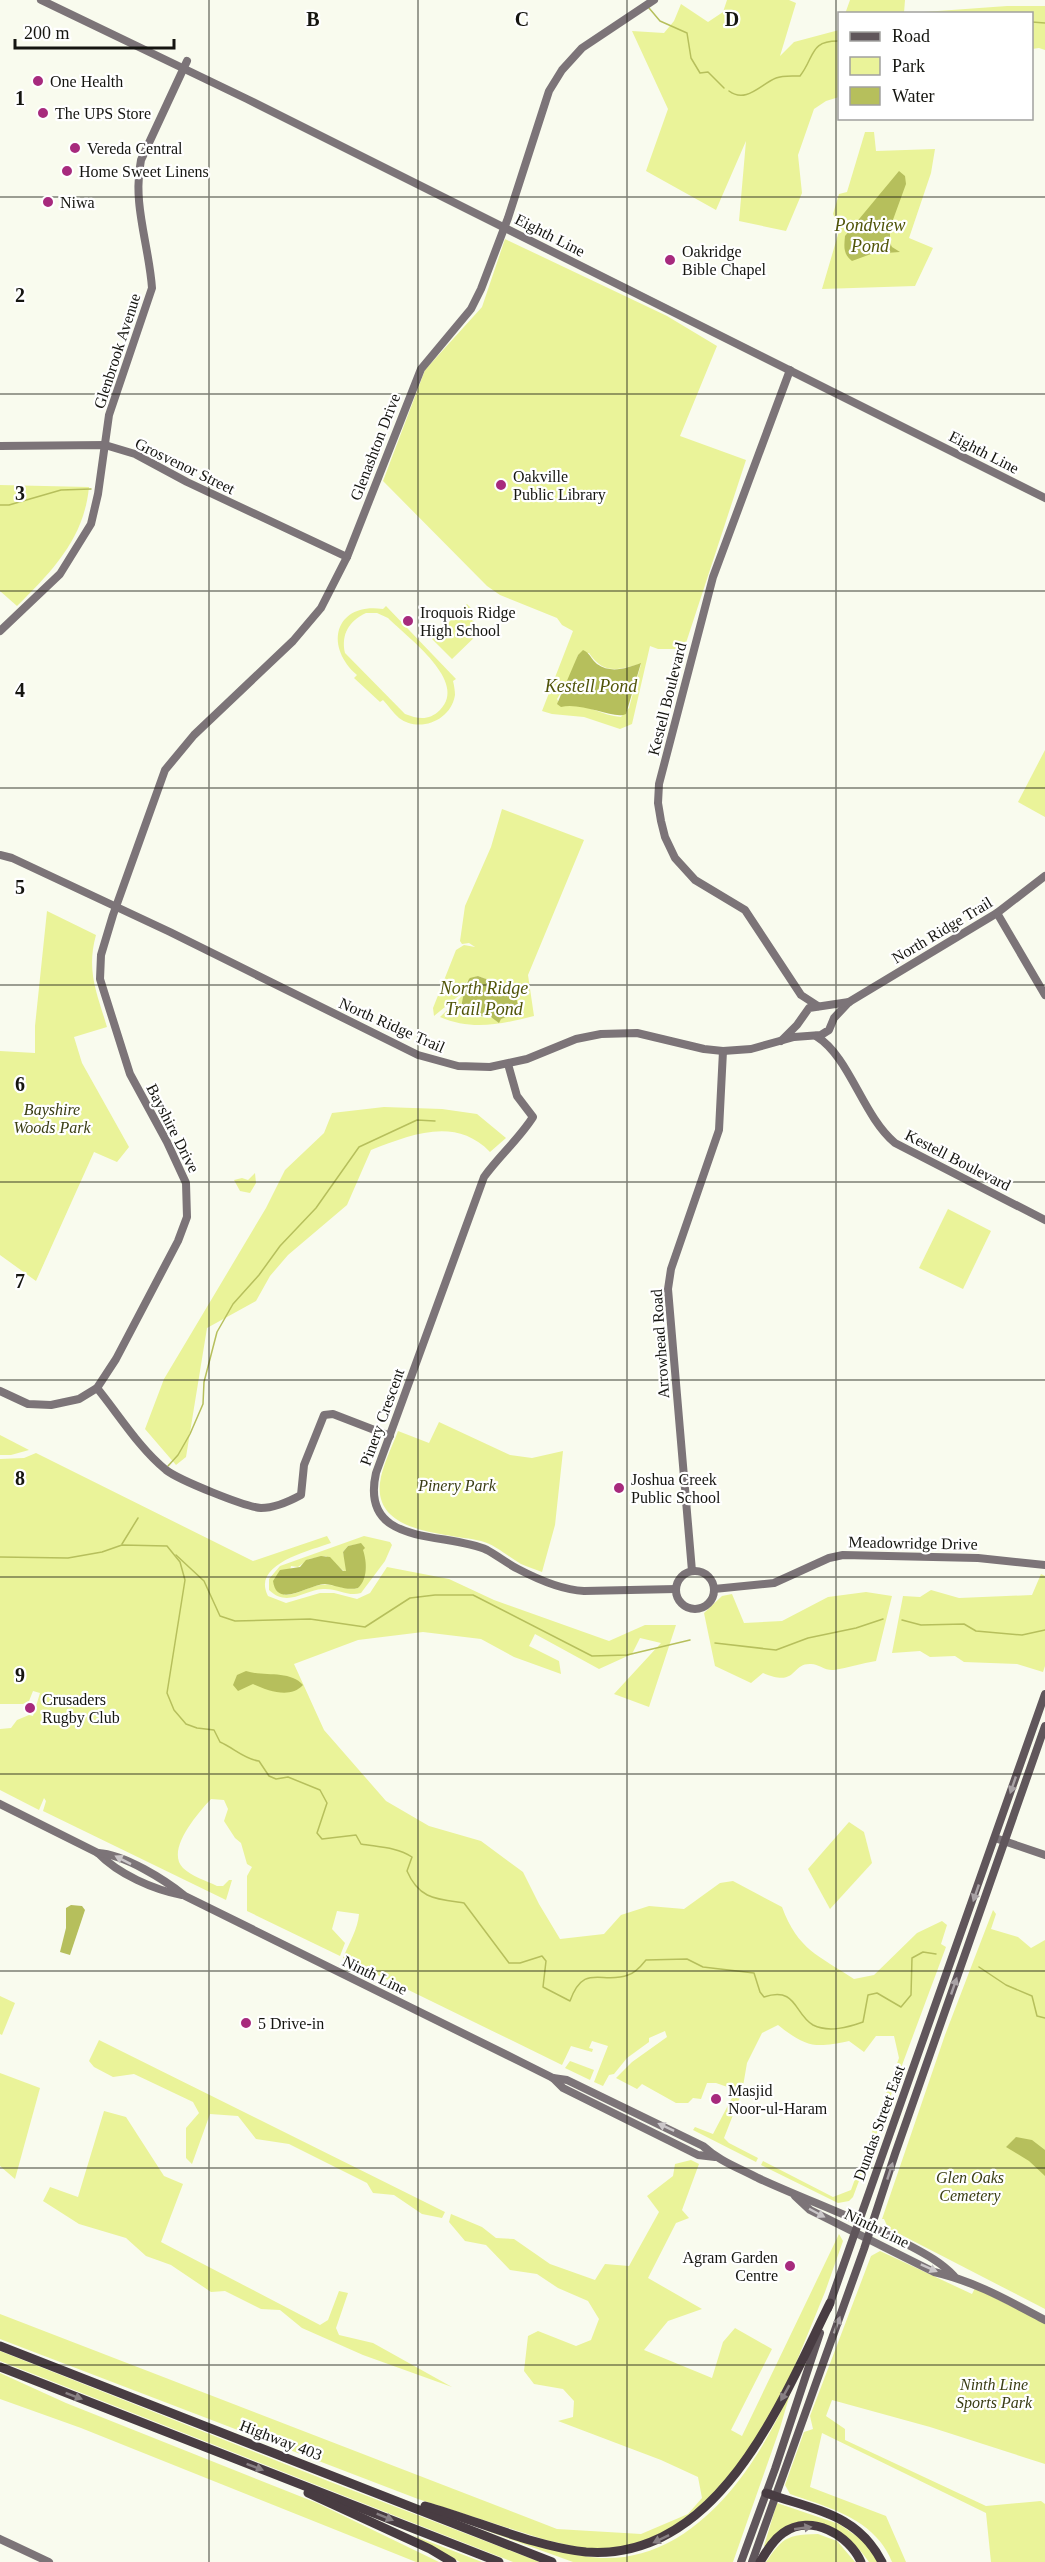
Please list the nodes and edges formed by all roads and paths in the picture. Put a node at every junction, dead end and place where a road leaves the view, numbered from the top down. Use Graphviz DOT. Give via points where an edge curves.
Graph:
graph roads {
  1 [pos="41,0"];
  2 [pos="654,0"];
  3 [pos="185,65"];
  4 [pos="505,227"];
  5 [pos="790,370"];
  6 [pos="105,445"];
  7 [pos="0,446"];
  8 [pos="1045,498"];
  9 [pos="347,557"];
  10 [pos="0,631"];
  11 [pos="0,855"];
  12 [pos="1045,876"];
  13 [pos="116,906"];
  14 [pos="997,913"];
  15 [pos="801,995"];
  16 [pos="1045,995"];
  17 [pos="849,1002"];
  18 [pos="820,1006"];
  19 [pos="802,1017"];
  20 [pos="831,1024"];
  21 [pos="815,1036"];
  22 [pos="781,1041"];
  23 [pos="832,1049"];
  24 [pos="723,1051"];
  25 [pos="508,1064"];
  26 [pos="1045,1220"];
  27 [pos="97,1388"];
  28 [pos="0,1391"];
  29 [pos="390,1436"];
  30 [pos="1045,1565"];
  31 [pos="692,1571"];
  32 [pos="676,1589"];
  33 [pos="714,1589"];
  34 [pos="1045,1694"];
  35 [pos="1045,1726"];
  36 [pos="0,1804"];
  37 [pos="995,1838"];
  38 [pos="1005,1841"];
  39 [pos="1045,1855"];
  40 [pos="794,2194"];
  41 [pos="858,2220"];
  42 [pos="872,2226"];
  43 [pos="855,2232"];
  44 [pos="868,2237"];
  45 [pos="954,2276"];
  46 [pos="830,2303"];
  47 [pos="1045,2320"];
  48 [pos="0,2346"];
  49 [pos="0,2367"];
  50 [pos="292,2481"];
  51 [pos="771,2495"];
  52 [pos="387,2497"];
  53 [pos="0,2539"];
  54 [pos="49,2562"];
  55 [pos="452,2562"];
  56 [pos="499,2562"];
  57 [pos="552,2562"];
  58 [pos="741,2562"];
  59 [pos="752,2562"];
  60 [pos="760,2562"];
  61 [pos="861,2562"];
  62 [pos="882,2562"];
  1 -- 3 [label="street, Eighth Line"];
  2 -- 4 [label="street, Glenashton Drive" via="582,48 562,70 549,91"];
  3 -- 4 [label="street, Eighth Line"];
  3 -- 6 [label="street, Glenbrook Avenue" via="141,160 138,194 152,288 109,415"];
  4 -- 5 [label="street, Eighth Line"];
  4 -- 9 [label="street, Glenashton Drive" via="471,309 422,369"];
  5 -- 8 [label="street, Eighth Line"];
  5 -- 15 [label="street, Kestell Boulevard" via="713,577 659,784 658,803 665,837 675,858 695,880 745,910"];
  6 -- 7 [label="street, Grosvenor Street"];
  6 -- 9 [label="street, Grosvenor Street" via="135,454"];
  6 -- 10 [label="street, Glenbrook Avenue" via="98,494 84,537 54,580"];
  9 -- 13 [label="street, Glenashton Drive" via="332,591 309,625 194,735 165,770"];
  11 -- 13 [label="street, North Ridge Trail"];
  12 -- 14 [label="street, North Ridge Trail"];
  13 -- 25 [label="street, North Ridge Trail" via="418,1055 458,1066"];
  13 -- 27 [label="street, Bayshire Drive" via="101,955 100,979 130,1074 184,1177 187,1217 116,1359"];
  14 -- 16 [label="street"];
  14 -- 17 [label="street, North Ridge Trail"];
  15 -- 18 [label="street, Kestell Boulevard"];
  15 -- 19 [label="street, Kestell Boulevard"];
  17 -- 18 [label="street, North Ridge Trail"];
  17 -- 20 [label="street, North Ridge Trail"];
  18 -- 19 [label="street" via="809,1008"];
  18 -- 20 [label="street" via="830,1012"];
  19 -- 21 [label="street" via="803,1028"];
  19 -- 22 [label="street"];
  20 -- 21 [label="street" via="825,1033"];
  20 -- 23 [label="street, Kestell Boulevard"];
  21 -- 22 [label="street, North Ridge Trail"];
  21 -- 23 [label="street, Kestell Boulevard"];
  22 -- 24 [label="street, North Ridge Trail"];
  23 -- 26 [label="street, Kestell Boulevard" via="882,1131 895,1143"];
  24 -- 25 [label="street, North Ridge Trail" via="637,1032 602,1034 576,1039"];
  24 -- 31 [label="street, Arrowhead Road" via="719,1130 671,1269 668,1289"];
  25 -- 29 [label="street, Pinery Crescent" via="517,1096 533,1116 484,1177"];
  27 -- 28 [label="street, Bayshire Drive" via="70,1402 46,1406"];
  27 -- 29 [label="street" via="167,1471 259,1508 301,1495 304,1465 324,1415 333,1414"];
  29 -- 32 [label="street, Pinery Crescent" via="373,1490 384,1517 402,1531 483,1549 526,1574 575,1590"];
  30 -- 33 [label="street, Meadowridge Drive" via="978,1558 843,1555 771,1584"];
  31 -- 32 [label="street" via="680,1579"];
  31 -- 33 [label="street" via="705,1573"];
  32 -- 33 [label="street" via="682,1604 698,1608 711,1600"];
  34 -- 37 [label="main road, Dundas Street East, one-way"];
  35 -- 38 [label="main road, Dundas Street East"];
  36 -- 40 [label="street, Ninth Line" via="98,1853 111,1854 170,1884 185,1896 698,2155 715,2157"];
  37 -- 38 [label="street"];
  37 -- 41 [label="main road, Dundas Street East, one-way" via="876,2180"];
  38 -- 39 [label="street"];
  42 -- 38 [label="main road, Dundas Street East, one-way"];
  40 -- 41 [label="street, Ninth Line"];
  40 -- 43 [label="street, Ninth Line, one-way" via="810,2210"];
  41 -- 42 [label="street, Ninth Line"];
  41 -- 43 [label="main road, Dundas Street East"];
  42 -- 44 [label="main road, Dundas Street East"];
  42 -- 45 [label="street, Ninth Line" via="940,2262"];
  43 -- 44 [label="street, Ninth Line"];
  43 -- 46 [label="main road, Dundas Street East"];
  44 -- 45 [label="street, Ninth Line, one-way" via="934,2272"];
  51 -- 44 [label="main road, Dundas Street East, one-way"];
  45 -- 47 [label="street, Ninth Line"];
  46 -- 51 [label="main road, Dundas Street East"];
  46 -- 52 [label="highway, one-way" via="751,2452 717,2497 692,2522 651,2544 624,2551 588,2552 556,2547"];
  48 -- 52 [label="highway, Highway 403"];
  49 -- 50 [label="highway, Highway 403, one-way"];
  50 -- 55 [label="highway" via="308,2493"];
  50 -- 56 [label="highway, Highway 403, one-way"];
  51 -- 58 [label="main road, Dundas Street East"];
  51 -- 59 [label="main road, Dundas Street East"];
  51 -- 62 [label="highway" via="849,2522 876,2549"];
  52 -- 57 [label="highway, Highway 403"];
  53 -- 54 [label="street"];
  60 -- 61 [label="highway, one-way" via="784,2532 800,2526 833,2531 857,2553"];
}
